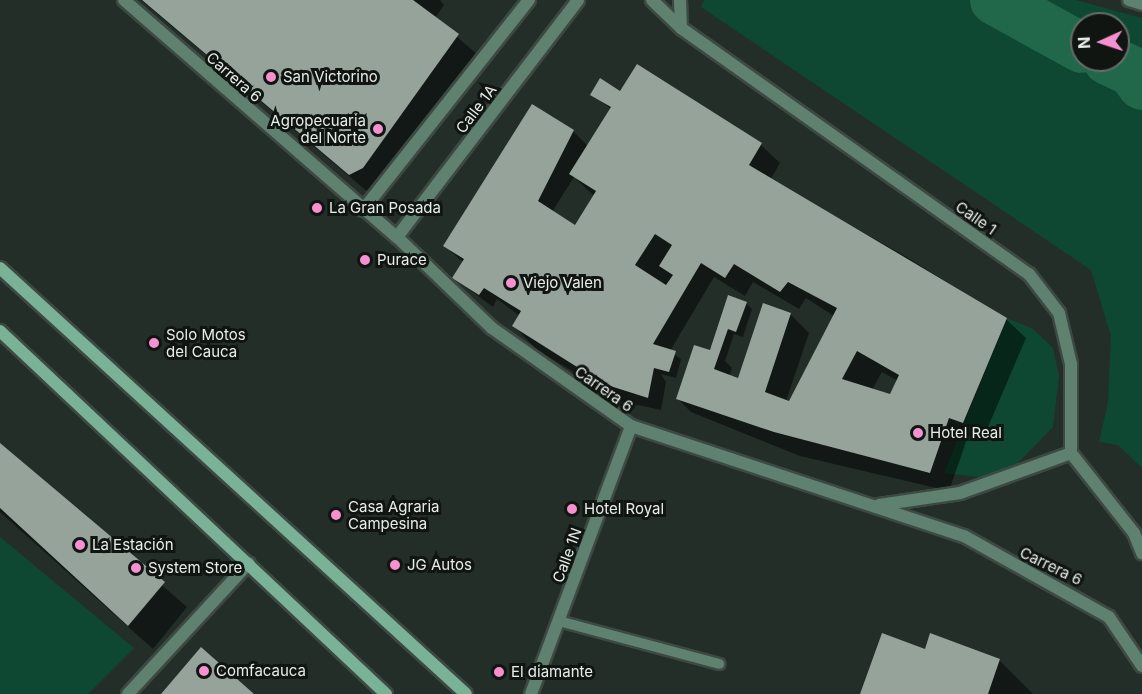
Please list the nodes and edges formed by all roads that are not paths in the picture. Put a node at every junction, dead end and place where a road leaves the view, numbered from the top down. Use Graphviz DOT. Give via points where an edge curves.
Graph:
graph roads {
  1 [pos="124,0"];
  2 [pos="529,0"];
  3 [pos="578,0"];
  4 [pos="652,0"];
  5 [pos="680,0"];
  6 [pos="1129,0"];
  7 [pos="1142,4"];
  8 [pos="681,28"];
  9 [pos="363,210"];
  10 [pos="397,237"];
  11 [pos="0,268"];
  12 [pos="0,331"];
  13 [pos="631,426"];
  14 [pos="1071,453"];
  15 [pos="877,505"];
  16 [pos="1142,553"];
  17 [pos="249,563"];
  18 [pos="558,621"];
  19 [pos="719,664"];
  20 [pos="1142,666"];
  21 [pos="128,694"];
  22 [pos="386,694"];
  23 [pos="466,694"];
  24 [pos="531,694"];
  1 -- 9 [label="street, Carrera 6"];
  2 -- 9 [label="street, Calle 1A"];
  3 -- 10 [label="street, Calle 1A"];
  4 -- 8 [label="street, Calle 1"];
  5 -- 8 [label="street"];
  6 -- 7 [label="street"];
  8 -- 14 [label="street, Calle 1" via="1029,274 1059,313 1071,364"];
  9 -- 10 [label="street, Carrera 6"];
  10 -- 13 [label="street, Carrera 6" via="492,328"];
  11 -- 23 [label="main road"];
  12 -- 17 [label="main road"];
  13 -- 15 [label="street, Carrera 6"];
  13 -- 18 [label="street, Calle 1N"];
  14 -- 15 [label="street" via="960,493"];
  14 -- 16 [label="street" via="1134,533"];
  15 -- 20 [label="street, Carrera 6" via="964,536 1086,600 1121,631"];
  17 -- 21 [label="street"];
  17 -- 22 [label="main road"];
  18 -- 19 [label="lane"];
  18 -- 24 [label="street, Calle 1N"];
}
